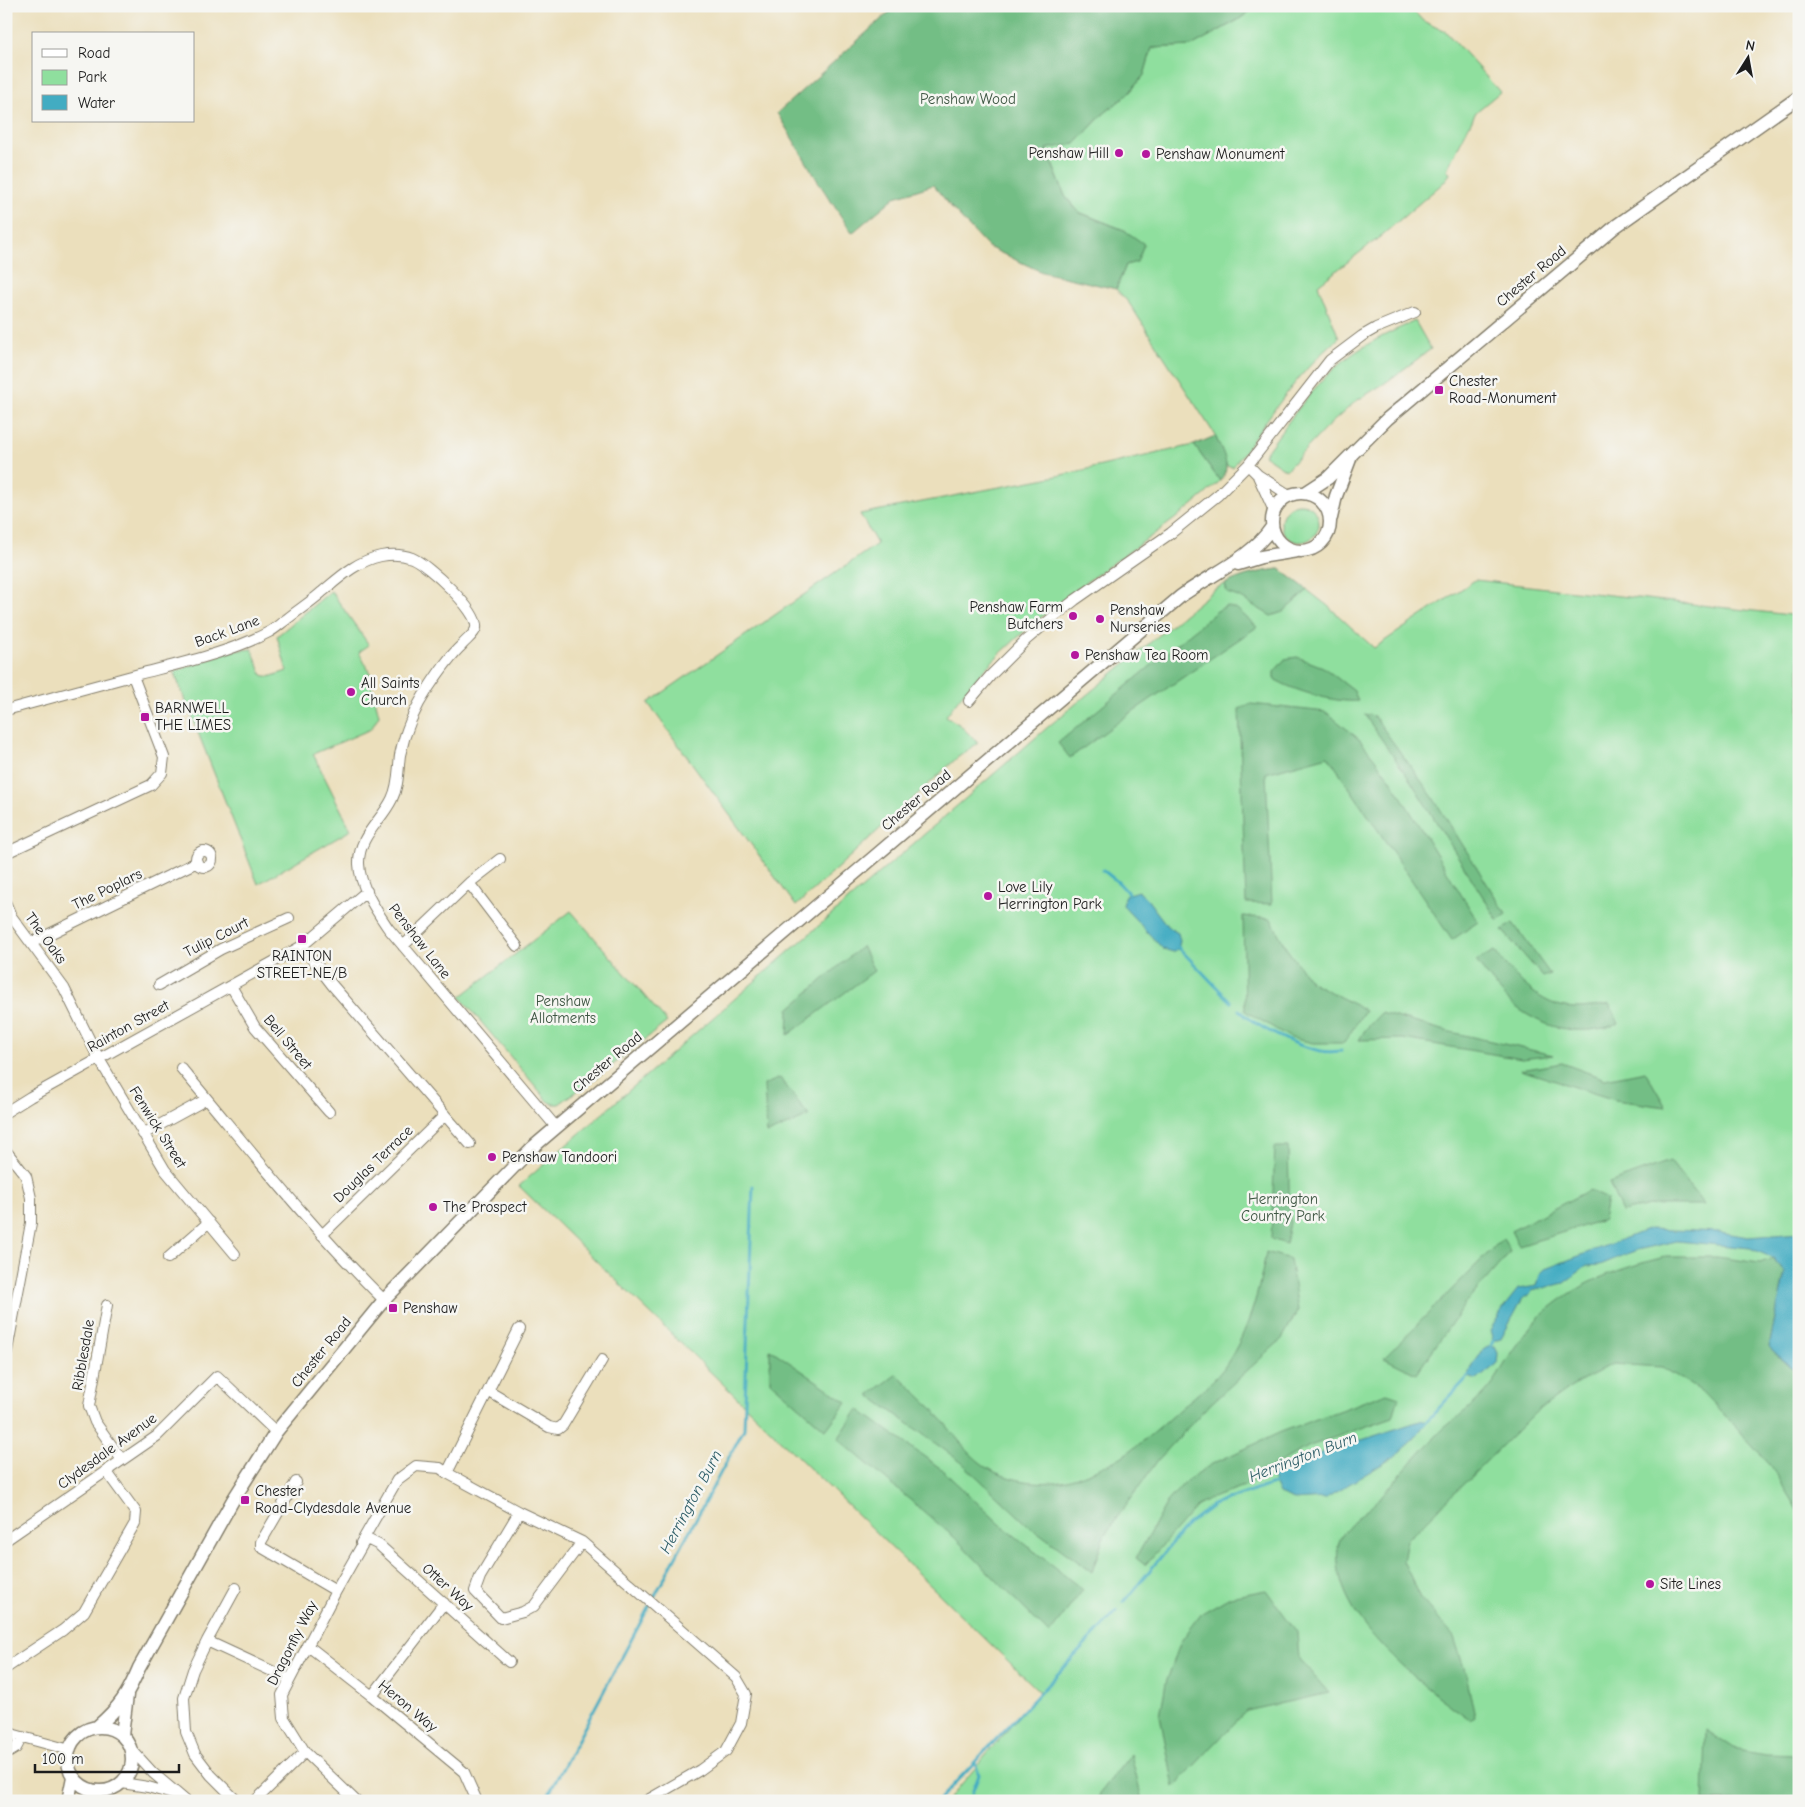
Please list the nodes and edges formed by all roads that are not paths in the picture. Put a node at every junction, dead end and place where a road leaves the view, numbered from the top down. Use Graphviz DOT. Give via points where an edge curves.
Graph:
graph roads {
  1 [pos="1799,97"];
  2 [pos="1415,312"];
  3 [pos="1351,456"];
  4 [pos="1248,465"];
  5 [pos="1258,475"];
  6 [pos="1305,493"];
  7 [pos="1289,495"];
  8 [pos="1274,511"];
  9 [pos="1330,520"];
  10 [pos="1272,526"];
  11 [pos="1297,551"];
  12 [pos="1230,566"];
  13 [pos="474,618"];
  14 [pos="133,676"];
  15 [pos="969,701"];
  16 [pos="6,710"];
  17 [pos="6,853"];
  18 [pos="500,859"];
  19 [pos="197,862"];
  20 [pos="469,883"];
  21 [pos="367,891"];
  22 [pos="6,904"];
  23 [pos="289,918"];
  24 [pos="31,943"];
  25 [pos="302,946"];
  26 [pos="403,946"];
  27 [pos="517,946"];
  28 [pos="236,983"];
  29 [pos="159,986"];
  30 [pos="99,1059"];
  31 [pos="181,1068"];
  32 [pos="207,1099"];
  33 [pos="6,1112"];
  34 [pos="329,1112"];
  35 [pos="445,1115"];
  36 [pos="556,1127"];
  37 [pos="143,1134"];
  38 [pos="470,1144"];
  39 [pos="6,1151"];
  40 [pos="209,1222"];
  41 [pos="322,1235"];
  42 [pos="235,1254"];
  43 [pos="168,1258"];
  44 [pos="384,1300"];
  45 [pos="107,1305"];
  46 [pos="519,1329"];
  47 [pos="6,1356"];
  48 [pos="602,1360"];
  49 [pos="488,1391"];
  50 [pos="276,1432"];
  51 [pos="122,1460"];
  52 [pos="106,1471"];
  53 [pos="447,1473"];
  54 [pos="296,1482"];
  55 [pos="519,1512"];
  56 [pos="6,1540"];
  57 [pos="363,1542"];
  58 [pos="582,1542"];
  59 [pos="236,1588"];
  60 [pos="336,1591"];
  61 [pos="444,1604"];
  62 [pos="207,1641"];
  63 [pos="307,1645"];
  64 [pos="509,1662"];
  65 [pos="6,1668"];
  66 [pos="289,1679"];
  67 [pos="128,1695"];
  68 [pos="372,1696"];
  69 [pos="98,1726"];
  70 [pos="6,1731"];
  71 [pos="122,1734"];
  72 [pos="22,1737"];
  73 [pos="70,1750"];
  74 [pos="132,1750"];
  75 [pos="306,1752"];
  76 [pos="6,1754"];
  77 [pos="73,1777"];
  78 [pos="122,1783"];
  79 [pos="104,1791"];
  80 [pos="184,1799"];
  81 [pos="68,1801"];
  82 [pos="92,1801"];
  83 [pos="237,1801"];
  84 [pos="254,1801"];
  85 [pos="356,1801"];
  86 [pos="477,1801"];
  87 [pos="646,1801"];
  1 -- 3 [label="main road, Chester Road" via="1616,226 1387,419"];
  2 -- 4 [label="street" via="1376,328 1330,360"];
  3 -- 6 [label="main road" via="1328,478"];
  3 -- 9 [label="main road, Chester Road"];
  4 -- 5 [label="street"];
  4 -- 15 [label="street" via="1195,515 1075,600 1026,640"];
  5 -- 7 [label="street"];
  5 -- 8 [label="street"];
  6 -- 7 [label="main road"];
  6 -- 9 [label="main road" via="1320,500 1328,509"];
  7 -- 8 [label="main road" via="1279,502"];
  8 -- 10 [label="main road"];
  9 -- 11 [label="main road" via="1328,533 1319,544"];
  10 -- 11 [label="main road" via="1279,541"];
  10 -- 12 [label="main road, Chester Road" via="1258,544"];
  11 -- 12 [label="main road, Chester Road"];
  12 -- 36 [label="main road, Chester Road" via="1181,596"];
  13 -- 14 [label="street, Back Lane" via="457,596 427,568 413,558 390,554 362,562 346,571 271,631 199,658"];
  13 -- 21 [label="street, Penshaw Lane" via="474,632 454,653 418,705 409,723 392,800 363,840 359,866"];
  14 -- 16 [label="street, Back Lane"];
  14 -- 17 [label="street" via="164,757 162,773 151,785"];
  18 -- 20 [label="street"];
  19 -- 24 [label="street, The Poplars"];
  20 -- 26 [label="street"];
  20 -- 27 [label="street"];
  21 -- 25 [label="street, Rainton Street"];
  21 -- 26 [label="street, Penshaw Lane" via="388,928"];
  22 -- 24 [label="street, The Oaks"];
  23 -- 29 [label="street, Tulip Court" via="221,949"];
  24 -- 30 [label="street, The Oaks" via="64,988"];
  25 -- 28 [label="street, Rainton Street"];
  25 -- 35 [label="street"];
  26 -- 36 [label="street, Penshaw Lane"];
  28 -- 30 [label="street, Rainton Street"];
  28 -- 34 [label="street, Bell Street" via="255,1027"];
  30 -- 33 [label="street, Rainton Street"];
  30 -- 37 [label="street, Fenwick Street"];
  31 -- 32 [label="street"];
  32 -- 37 [label="street"];
  32 -- 41 [label="street"];
  35 -- 38 [label="street"];
  35 -- 41 [label="street, Douglas Terrace"];
  36 -- 44 [label="main road, Chester Road"];
  37 -- 40 [label="street, Fenwick Street" via="165,1170"];
  39 -- 47 [label="street" via="26,1176 31,1198 31,1223"];
  40 -- 42 [label="street, Fenwick Street"];
  40 -- 43 [label="street"];
  41 -- 44 [label="street"];
  44 -- 50 [label="main road, Chester Road"];
  45 -- 51 [label="street, Ribblesdale" via="89,1406 95,1422"];
  46 -- 49 [label="street"];
  48 -- 49 [label="street" via="558,1429"];
  49 -- 53 [label="street"];
  50 -- 51 [label="street, Clydesdale Avenue" via="217,1376 157,1436"];
  50 -- 67 [label="main road, Chester Road" via="233,1500 139,1668"];
  51 -- 52 [label="street, Clydesdale Avenue"];
  52 -- 56 [label="street, Clydesdale Avenue"];
  52 -- 65 [label="street" via="136,1512 135,1523 84,1612"];
  53 -- 55 [label="street, Dragonfly Way"];
  53 -- 57 [label="street, Dragonfly Way" via="440,1468 416,1466 396,1480"];
  54 -- 60 [label="street" via="261,1542 262,1547"];
  55 -- 58 [label="street, Dragonfly Way"];
  55 -- 58 [label="street" via="475,1591 501,1618 534,1606"];
  57 -- 60 [label="street, Dragonfly Way"];
  57 -- 61 [label="street, Otter Way" via="370,1540 379,1545"];
  58 -- 87 [label="street, Dragonfly Way" via="736,1678 746,1694 741,1723 726,1751"];
  59 -- 62 [label="street"];
  60 -- 63 [label="street, Dragonfly Way"];
  61 -- 64 [label="street, Otter Way"];
  61 -- 68 [label="street"];
  62 -- 66 [label="street"];
  62 -- 83 [label="street" via="184,1698 186,1732 195,1754"];
  63 -- 66 [label="street, Dragonfly Way"];
  63 -- 68 [label="street, Heron Way"];
  66 -- 75 [label="street, Dragonfly Way" via="282,1695 284,1718"];
  67 -- 69 [label="main road"];
  67 -- 71 [label="main road"];
  68 -- 86 [label="street, Heron Way" via="464,1772"];
  69 -- 71 [label="main road"];
  69 -- 73 [label="main road" via="77,1736"];
  70 -- 72 [label="street"];
  71 -- 74 [label="main road"];
  72 -- 73 [label="street"];
  72 -- 76 [label="street" via="16,1748"];
  73 -- 77 [label="main road" via="68,1760"];
  74 -- 78 [label="main road" via="132,1767"];
  74 -- 80 [label="street"];
  75 -- 84 [label="street"];
  75 -- 85 [label="street, Dragonfly Way"];
  77 -- 79 [label="main road" via="86,1788"];
  77 -- 81 [label="main road"];
  78 -- 79 [label="main road"];
  78 -- 80 [label="street" via="148,1787"];
  79 -- 82 [label="main road"];
}
